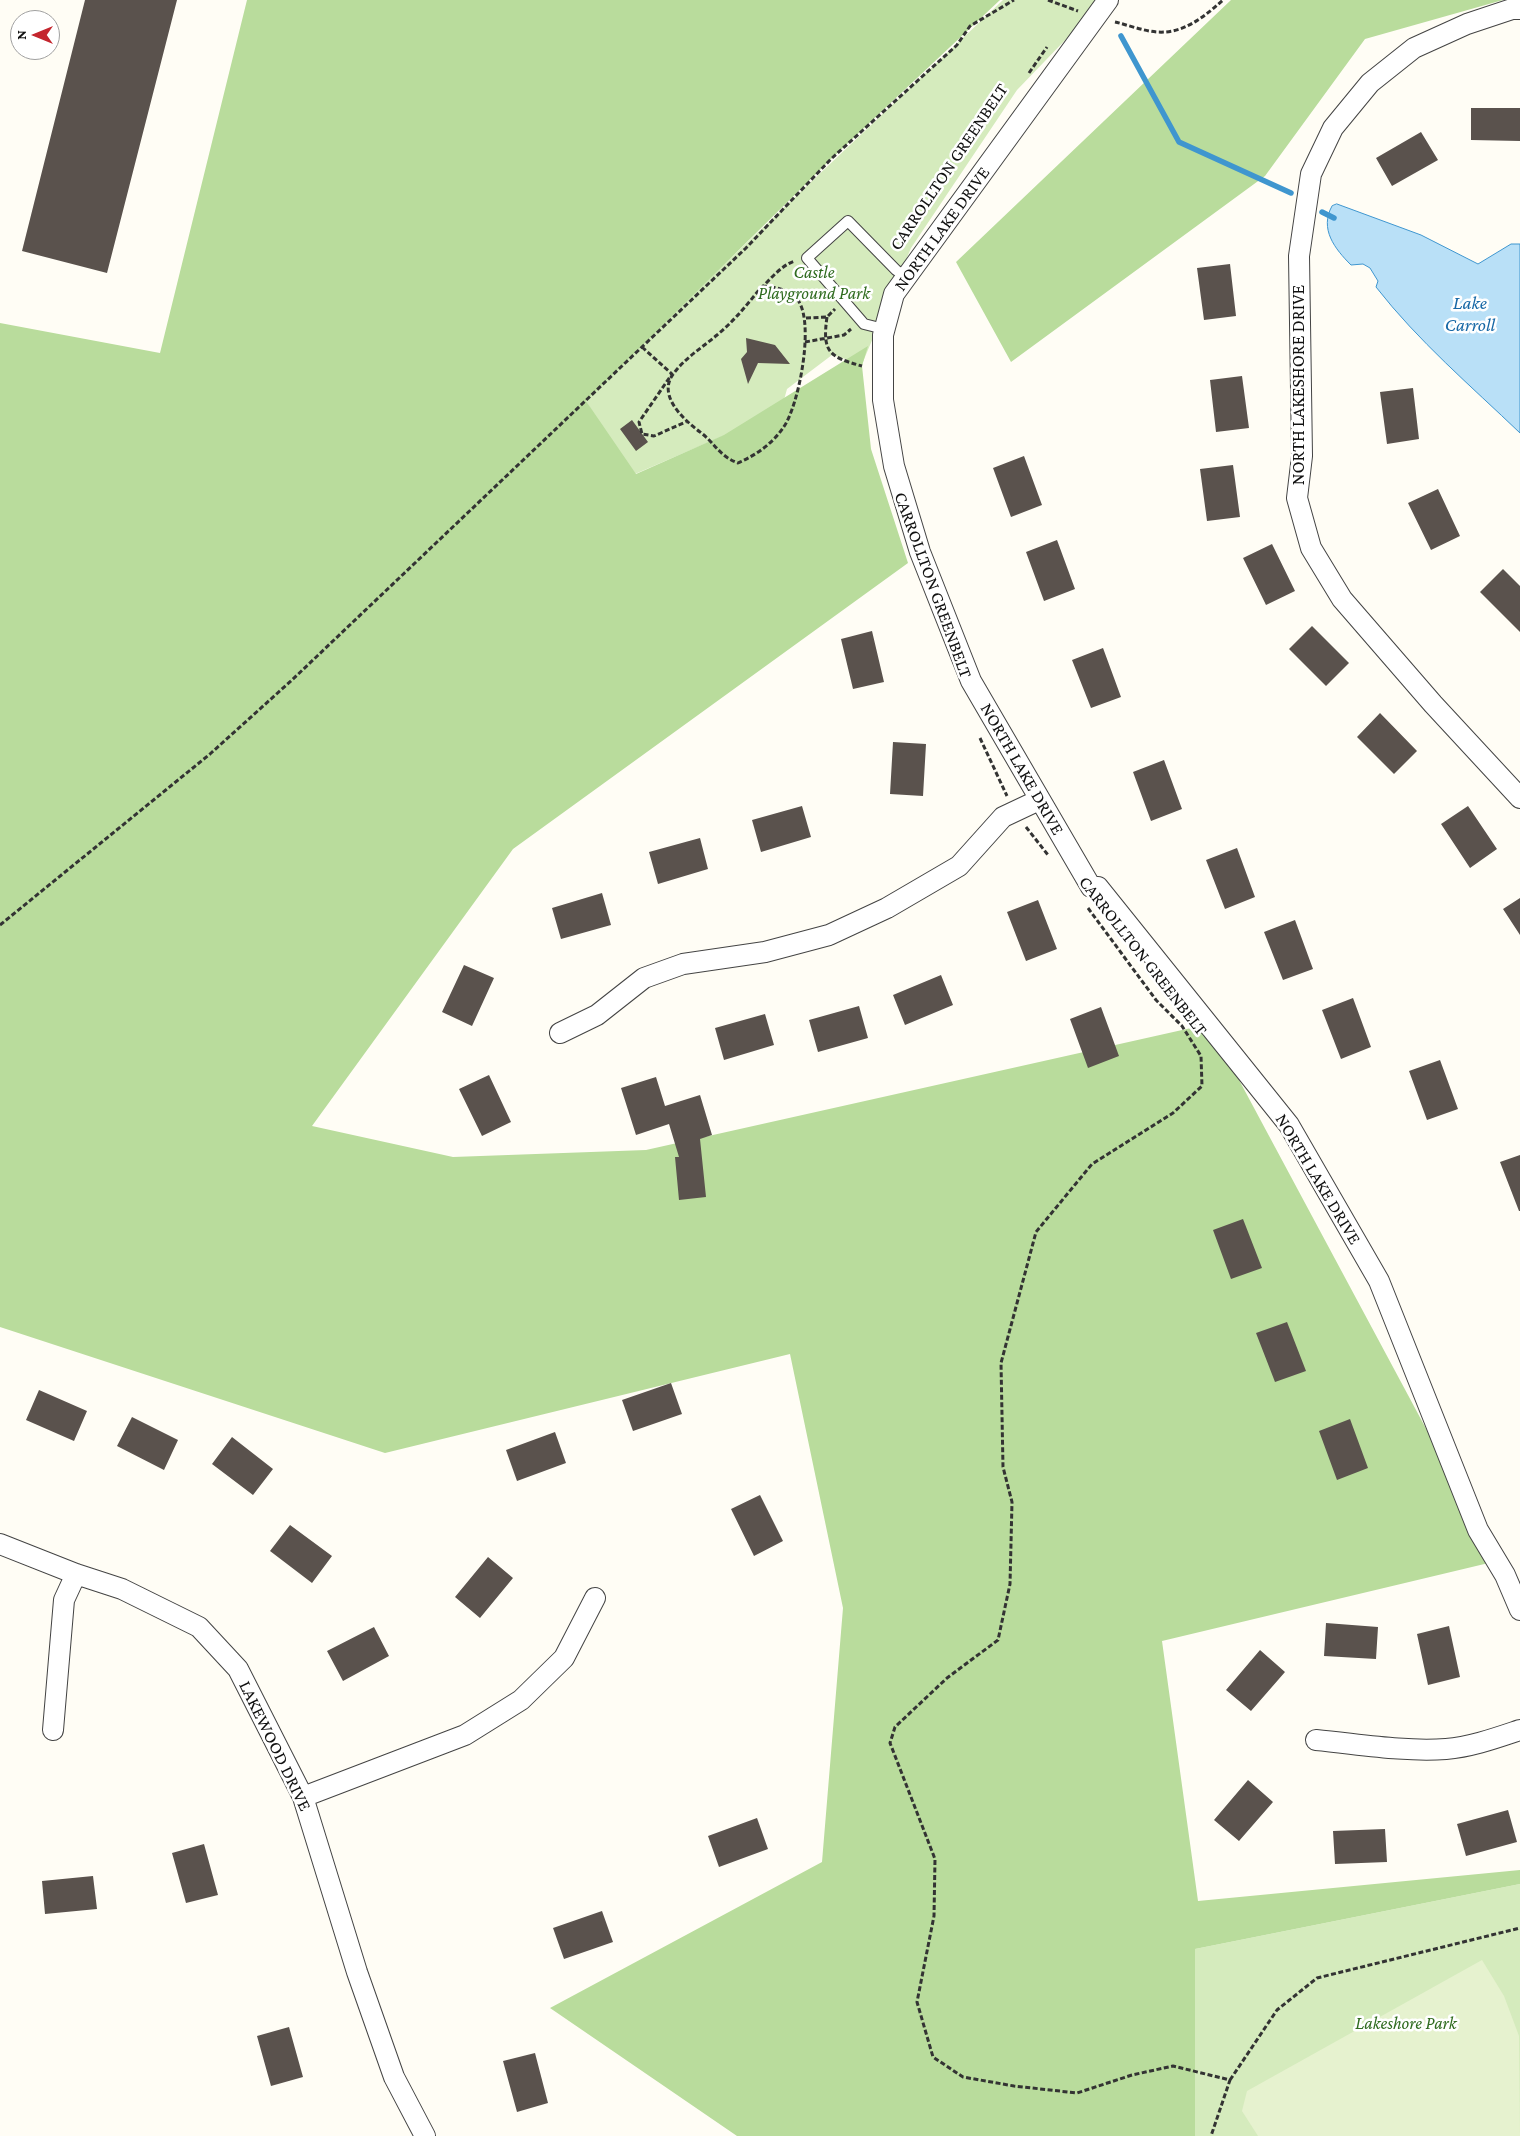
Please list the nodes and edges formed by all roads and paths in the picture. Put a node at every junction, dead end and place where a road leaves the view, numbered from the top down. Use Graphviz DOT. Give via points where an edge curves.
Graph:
graph roads {
  1 [pos="1014,0"];
  2 [pos="1048,0"];
  3 [pos="1108,0"];
  4 [pos="1223,0"];
  5 [pos="1520,9"];
  6 [pos="1096,17"];
  7 [pos="1052,42"];
  8 [pos="1026,76"];
  9 [pos="788,263"];
  10 [pos="906,277"];
  11 [pos="763,286"];
  12 [pos="806,318"];
  13 [pos="884,329"];
  14 [pos="844,335"];
  15 [pos="824,338"];
  16 [pos="805,342"];
  17 [pos="642,347"];
  18 [pos="672,374"];
  19 [pos="863,375"];
  20 [pos="686,422"];
  21 [pos="979,737"];
  22 [pos="1520,798"];
  23 [pos="1039,800"];
  24 [pos="1014,812"];
  25 [pos="1054,862"];
  26 [pos="1082,901"];
  27 [pos="0,925"];
  28 [pos="560,1033"];
  29 [pos="0,1544"];
  30 [pos="1513,1571"];
  31 [pos="76,1574"];
  32 [pos="595,1598"];
  33 [pos="1520,1610"];
  34 [pos="53,1730"];
  35 [pos="1520,1730"];
  36 [pos="1316,1740"];
  37 [pos="303,1797"];
  38 [pos="1520,1928"];
  39 [pos="1230,2080"];
  40 [pos="425,2136"];
  41 [pos="1211,2136"];
  1 -- 17 [label="path" via="970,26 957,45 831,159 746,248"];
  2 -- 6 [label="path"];
  3 -- 6 [label="street, NORTH LAKE DRIVE"];
  4 -- 6 [label="path" via="1202,19 1183,28 1158,32"];
  5 -- 22 [label="street, NORTH LAKESHORE DRIVE" via="1467,24 1414,48 1370,83 1333,128 1311,174 1299,256 1302,456 1298,498 1311,548 1342,599"];
  6 -- 10 [label="street, NORTH LAKE DRIVE"];
  7 -- 8 [label="path, CARROLLTON GREENBELT"];
  9 -- 11 [label="path"];
  10 -- 13 [label="street, NORTH LAKE DRIVE" via="894,294"];
  10 -- 13 [label="lane" via="848,221 807,258 864,324"];
  11 -- 12 [label="path" via="781,288 797,298"];
  11 -- 18 [label="path" via="732,322"];
  12 -- 15 [label="path" via="827,317"];
  12 -- 16 [label="path"];
  13 -- 23 [label="street, NORTH LAKE DRIVE" via="883,400 894,466 920,552 971,681"];
  14 -- 15 [label="path"];
  15 -- 16 [label="path"];
  15 -- 19 [label="path" via="837,358 862,365"];
  16 -- 20 [label="path" via="795,404 784,427 753,456 738,463 732,460 719,453 703,434"];
  17 -- 18 [label="path"];
  17 -- 27 [label="path" via="210,754"];
  18 -- 20 [label="path" via="668,388 670,400"];
  18 -- 20 [label="path" via="639,422 642,434 654,436"];
  21 -- 24 [label="path"];
  23 -- 24 [label="street"];
  23 -- 30 [label="street, NORTH LAKE DRIVE" via="1091,886 1098,886 1289,1126 1379,1280 1478,1530"];
  24 -- 25 [label="path"];
  24 -- 28 [label="street" via="1003,817 959,866 887,908 830,935 765,952 683,964 644,978 597,1015"];
  26 -- 39 [label="path, CARROLLTON GREENBELT" via="1156,1000 1182,1026 1201,1056 1202,1086 1172,1113 1092,1164 1036,1232 1001,1363 1003,1467 1012,1502 1010,1584 998,1640 947,1678 895,1727 890,1743 935,1859 934,1916 917,2002 933,2056 963,2077 1077,2093 1172,2066"];
  29 -- 31 [label="street, LAKEWOOD DRIVE"];
  30 -- 33 [label="street"];
  31 -- 34 [label="street" via="64,1600"];
  31 -- 37 [label="street, LAKEWOOD DRIVE" via="122,1589 199,1627 238,1670"];
  32 -- 37 [label="street" via="564,1658 521,1700 465,1735"];
  35 -- 36 [label="street" via="1447,1749 1408,1749"];
  37 -- 40 [label="street, LAKEWOOD DRIVE" via="357,1972 394,2077"];
  38 -- 39 [label="path" via="1317,1978 1277,2010"];
  39 -- 41 [label="path"];
}
